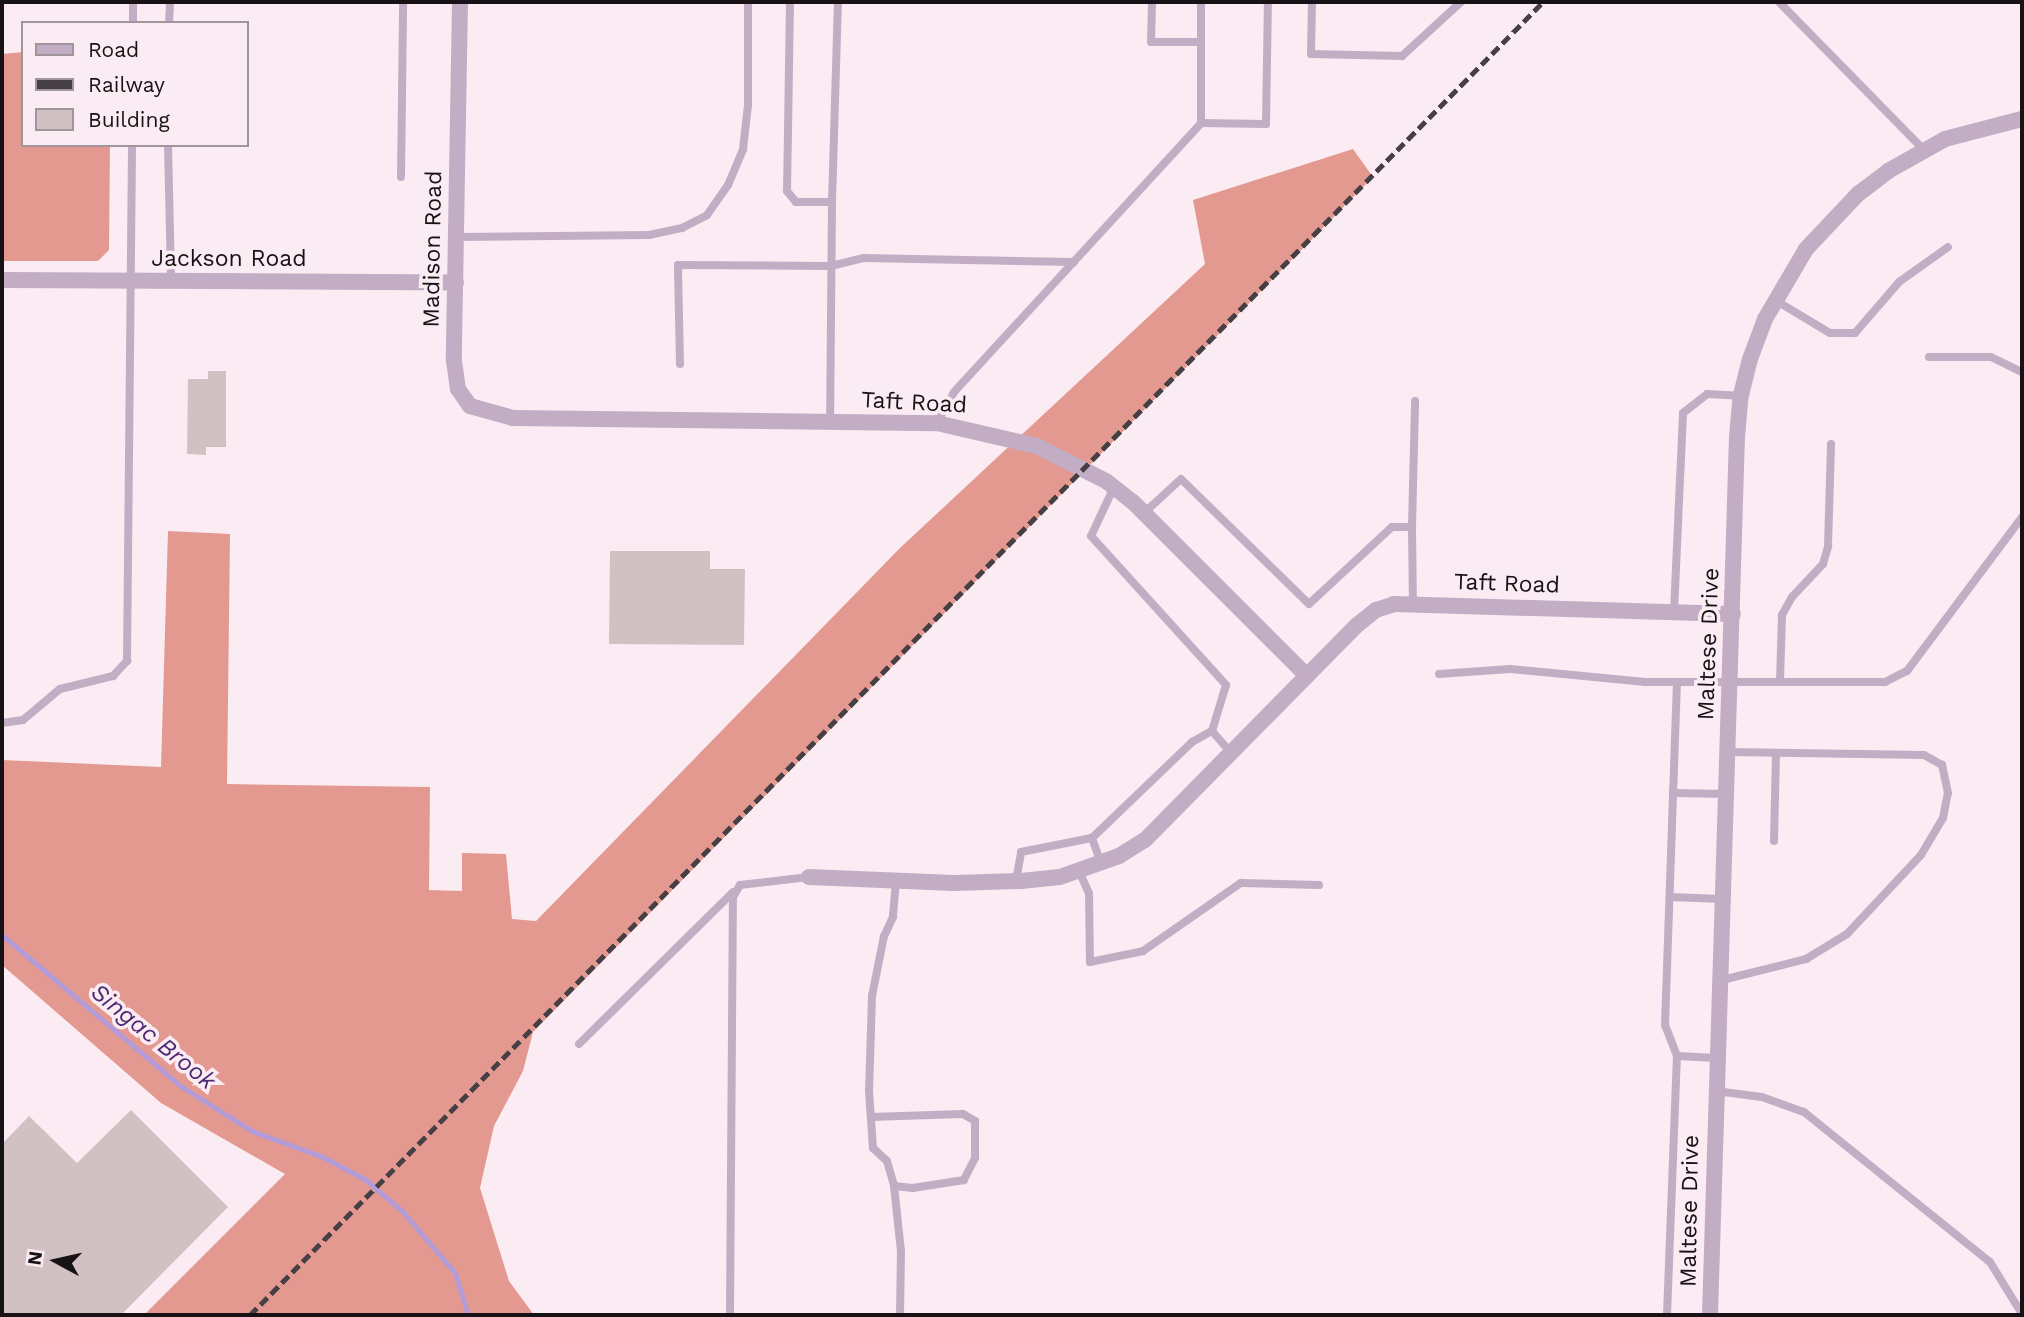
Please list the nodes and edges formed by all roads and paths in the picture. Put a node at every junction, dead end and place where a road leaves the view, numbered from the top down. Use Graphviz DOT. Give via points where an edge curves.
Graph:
graph roads {
  1 [pos="133,2"];
  2 [pos="170,2"];
  3 [pos="403,2"];
  4 [pos="460,2"];
  5 [pos="748,2"];
  6 [pos="790,2"];
  7 [pos="838,2"];
  8 [pos="1152,2"];
  9 [pos="1201,2"];
  10 [pos="1268,2"];
  11 [pos="1312,2"];
  12 [pos="1461,2"];
  13 [pos="1779,2"];
  14 [pos="133,21"];
  15 [pos="169,21"];
  16 [pos="1201,42"];
  17 [pos="2022,119"];
  18 [pos="1201,123"];
  19 [pos="132,147"];
  20 [pos="168,147"];
  21 [pos="1924,150"];
  22 [pos="401,177"];
  23 [pos="832,202"];
  24 [pos="457,237"];
  25 [pos="1948,247"];
  26 [pos="1074,262"];
  27 [pos="831,266"];
  28 [pos="2,280"];
  29 [pos="131,281"];
  30 [pos="171,281"];
  31 [pos="456,282"];
  32 [pos="1775,300"];
  33 [pos="1929,357"];
  34 [pos="680,364"];
  35 [pos="2022,372"];
  36 [pos="1741,396"];
  37 [pos="1415,401"];
  38 [pos="555,418"];
  39 [pos="831,422"];
  40 [pos="937,423"];
  41 [pos="1831,444"];
  42 [pos="1114,487"];
  43 [pos="1144,513"];
  44 [pos="2022,517"];
  45 [pos="1412,527"];
  46 [pos="1413,604"];
  47 [pos="1674,612"];
  48 [pos="1733,614"];
  49 [pos="1439,674"];
  50 [pos="1307,676"];
  51 [pos="1677,682"];
  52 [pos="1731,682"];
  53 [pos="1780,682"];
  54 [pos="2,723"];
  55 [pos="1212,731"];
  56 [pos="1728,752"];
  57 [pos="1776,753"];
  58 [pos="1232,754"];
  59 [pos="1674,793"];
  60 [pos="1727,794"];
  61 [pos="1091,838"];
  62 [pos="1774,841"];
  63 [pos="1101,864"];
  64 [pos="1079,872"];
  65 [pos="809,877"];
  66 [pos="896,881"];
  67 [pos="1016,881"];
  68 [pos="1320,885"];
  69 [pos="735,890"];
  70 [pos="1670,897"];
  71 [pos="1722,899"];
  72 [pos="1718,981"];
  73 [pos="579,1044"];
  74 [pos="1677,1056"];
  75 [pos="1717,1058"];
  76 [pos="1716,1091"];
  77 [pos="871,1117"];
  78 [pos="894,1186"];
  79 [pos="2022,1314"];
  80 [pos="730,1315"];
  81 [pos="900,1315"];
  82 [pos="1667,1315"];
  83 [pos="1710,1315"];
  1 -- 14 [label="lane"];
  2 -- 15 [label="lane"];
  3 -- 22 [label="lane"];
  4 -- 24 [label="street, Madison Road"];
  5 -- 24 [label="lane" via="748,105 743,149 707,215 682,228 649,235"];
  6 -- 23 [label="lane" via="786,191 796,202"];
  7 -- 23 [label="lane"];
  8 -- 16 [label="lane" via="1151,42"];
  9 -- 16 [label="lane"];
  10 -- 18 [label="lane" via="1266,124"];
  11 -- 12 [label="lane" via="1311,54 1402,56"];
  13 -- 21 [label="lane"];
  16 -- 18 [label="lane"];
  17 -- 21 [label="street, Maltese Drive" via="1983,127"];
  18 -- 26 [label="lane"];
  19 -- 29 [label="lane"];
  20 -- 30 [label="lane"];
  21 -- 32 [label="street, Maltese Drive" via="1888,171 1830,222 1806,249"];
  23 -- 27 [label="lane"];
  24 -- 31 [label="street, Madison Road"];
  25 -- 32 [label="lane" via="1899,282 1855,333 1830,333"];
  26 -- 27 [label="lane" via="864,258"];
  26 -- 40 [label="lane" via="954,392"];
  27 -- 34 [label="lane" via="678,265"];
  27 -- 39 [label="lane"];
  28 -- 29 [label="street, Jackson Road"];
  29 -- 30 [label="street, Jackson Road"];
  29 -- 54 [label="lane" via="127,661 113,676 60,689 23,720"];
  30 -- 31 [label="street, Jackson Road"];
  31 -- 38 [label="street, Madison Road" via="458,390 470,406 489,415"];
  32 -- 36 [label="street, Maltese Drive"];
  33 -- 35 [label="lane" via="1991,358"];
  36 -- 47 [label="lane" via="1707,394 1684,413"];
  36 -- 48 [label="street, Maltese Drive"];
  37 -- 45 [label="lane"];
  38 -- 39 [label="street, Taft Road"];
  39 -- 40 [label="street, Taft Road"];
  40 -- 42 [label="street, Taft Road" via="1037,446"];
  41 -- 53 [label="lane" via="1828,546 1823,564 1782,615"];
  42 -- 43 [label="street, Taft Road"];
  42 -- 55 [label="lane" via="1091,536 1226,685"];
  43 -- 45 [label="lane" via="1181,479 1309,604 1392,527"];
  43 -- 50 [label="street, Taft Road"];
  44 -- 53 [label="lane" via="1907,671 1885,682"];
  45 -- 46 [label="lane"];
  46 -- 47 [label="street, Taft Road"];
  46 -- 50 [label="street, Taft Road" via="1376,610"];
  47 -- 48 [label="street, Taft Road"];
  48 -- 52 [label="street, Maltese Drive"];
  49 -- 51 [label="lane" via="1510,669"];
  50 -- 58 [label="street, Taft Road"];
  51 -- 52 [label="lane"];
  51 -- 59 [label="lane"];
  52 -- 53 [label="lane"];
  52 -- 56 [label="street, Maltese Drive"];
  55 -- 58 [label="lane"];
  55 -- 61 [label="lane" via="1183,750"];
  56 -- 57 [label="lane"];
  56 -- 60 [label="street, Maltese Drive"];
  57 -- 62 [label="lane"];
  57 -- 72 [label="lane" via="1924,755 1942,765 1948,793 1943,818 1921,855 1847,934 1806,959"];
  58 -- 63 [label="street, Taft Road" via="1145,840"];
  59 -- 60 [label="lane"];
  59 -- 70 [label="lane"];
  60 -- 71 [label="street, Maltese Drive"];
  61 -- 63 [label="lane"];
  61 -- 67 [label="lane" via="1021,852"];
  63 -- 64 [label="street, Taft Road"];
  64 -- 67 [label="street, Taft Road"];
  64 -- 68 [label="lane" via="1089,893 1090,962 1143,951 1241,883"];
  65 -- 66 [label="street, Taft Road"];
  65 -- 69 [label="lane" via="740,885"];
  66 -- 67 [label="street, Taft Road"];
  66 -- 77 [label="lane" via="893,917 884,936 872,996"];
  69 -- 73 [label="lane"];
  69 -- 80 [label="lane"];
  70 -- 71 [label="lane"];
  70 -- 74 [label="lane" via="1665,1025"];
  71 -- 72 [label="street, Maltese Drive"];
  72 -- 75 [label="street, Maltese Drive"];
  74 -- 75 [label="lane"];
  74 -- 82 [label="lane"];
  75 -- 76 [label="street, Maltese Drive"];
  76 -- 79 [label="lane" via="1762,1097 1804,1112 1990,1262"];
  76 -- 83 [label="street, Maltese Drive"];
  77 -- 78 [label="lane" via="873,1148 887,1161"];
  77 -- 78 [label="lane" via="963,1114 975,1121 975,1158 964,1180 913,1188"];
  78 -- 81 [label="lane" via="901,1251"];
}
